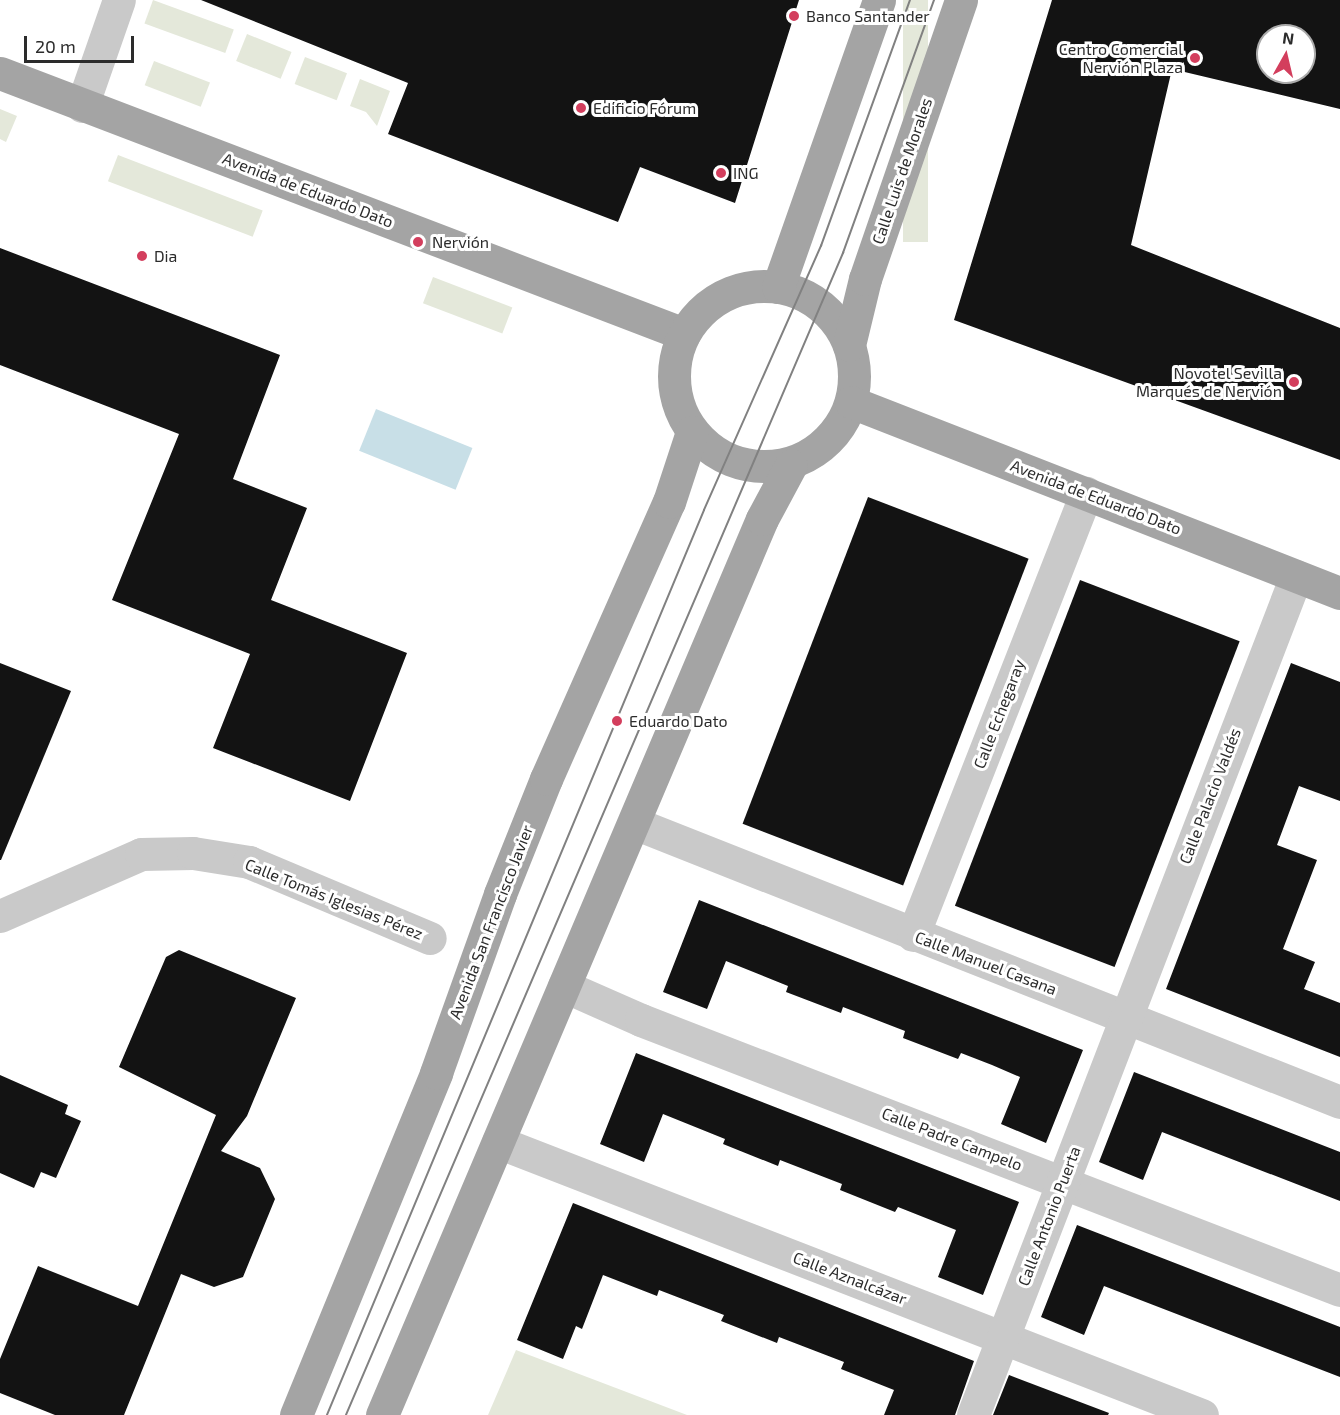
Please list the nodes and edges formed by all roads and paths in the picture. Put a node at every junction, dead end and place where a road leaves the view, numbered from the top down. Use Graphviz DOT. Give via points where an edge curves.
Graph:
graph roads {
  1 [pos="119,0"];
  2 [pos="879,0"];
  3 [pos="961,0"];
  4 [pos="0,73"];
  5 [pos="82,106"];
  6 [pos="778,286"];
  7 [pos="684,334"];
  8 [pos="849,345"];
  9 [pos="851,402"];
  10 [pos="692,432"];
  11 [pos="791,465"];
  12 [pos="1086,493"];
  13 [pos="1296,576"];
  14 [pos="1340,593"];
  15 [pos="634,823"];
  16 [pos="0,916"];
  17 [pos="913,935"];
  18 [pos="430,938"];
  19 [pos="564,986"];
  20 [pos="1125,1017"];
  21 [pos="1340,1102"];
  22 [pos="498,1143"];
  23 [pos="1062,1181"];
  24 [pos="1340,1290"];
  25 [pos="1003,1336"];
  26 [pos="296,1415"];
  27 [pos="382,1415"];
  28 [pos="973,1415"];
  29 [pos="1202,1415"];
  1 -- 5 [label="street"];
  2 -- 6 [label="main road"];
  3 -- 8 [label="main road, Calle Luis de Morales" via="865,279"];
  4 -- 5 [label="main road, Avenida de Eduardo Dato"];
  5 -- 7 [label="main road, Avenida de Eduardo Dato"];
  6 -- 7 [label="main road" via="750,287 723,295 700,312"];
  6 -- 8 [label="main road" via="820,305 838,323"];
  7 -- 10 [label="main road" via="674,363 675,392"];
  8 -- 9 [label="main road" via="855,373"];
  9 -- 11 [label="main road" via="824,445"];
  9 -- 12 [label="main road, Avenida de Eduardo Dato"];
  10 -- 11 [label="main road" via="708,447 755,467"];
  10 -- 26 [label="main road, Avenida San Francisco Javier" via="669,502 546,779 436,1073"];
  11 -- 15 [label="main road" via="762,519"];
  12 -- 13 [label="main road, Avenida de Eduardo Dato"];
  12 -- 17 [label="street, Calle Echegaray"];
  13 -- 14 [label="main road, Avenida de Eduardo Dato"];
  13 -- 20 [label="street, Calle Palacio Valdés"];
  15 -- 17 [label="street, Calle Manuel Casana"];
  15 -- 19 [label="main road"];
  16 -- 18 [label="street, Calle Tomás Iglesias Pérez" via="141,854 193,853 249,862"];
  17 -- 20 [label="street, Calle Manuel Casana"];
  19 -- 22 [label="main road"];
  19 -- 23 [label="street, Calle Padre Campelo" via="652,1024"];
  20 -- 21 [label="street, Calle Manuel Casana"];
  20 -- 23 [label="street, Calle Antonio Puerta"];
  22 -- 25 [label="street, Calle Aznalcázar"];
  22 -- 27 [label="main road"];
  23 -- 24 [label="street, Calle Padre Campelo"];
  23 -- 25 [label="street, Calle Antonio Puerta"];
  25 -- 28 [label="street, Calle Antonio Puerta"];
  25 -- 29 [label="street, Calle Aznalcázar"];
}
